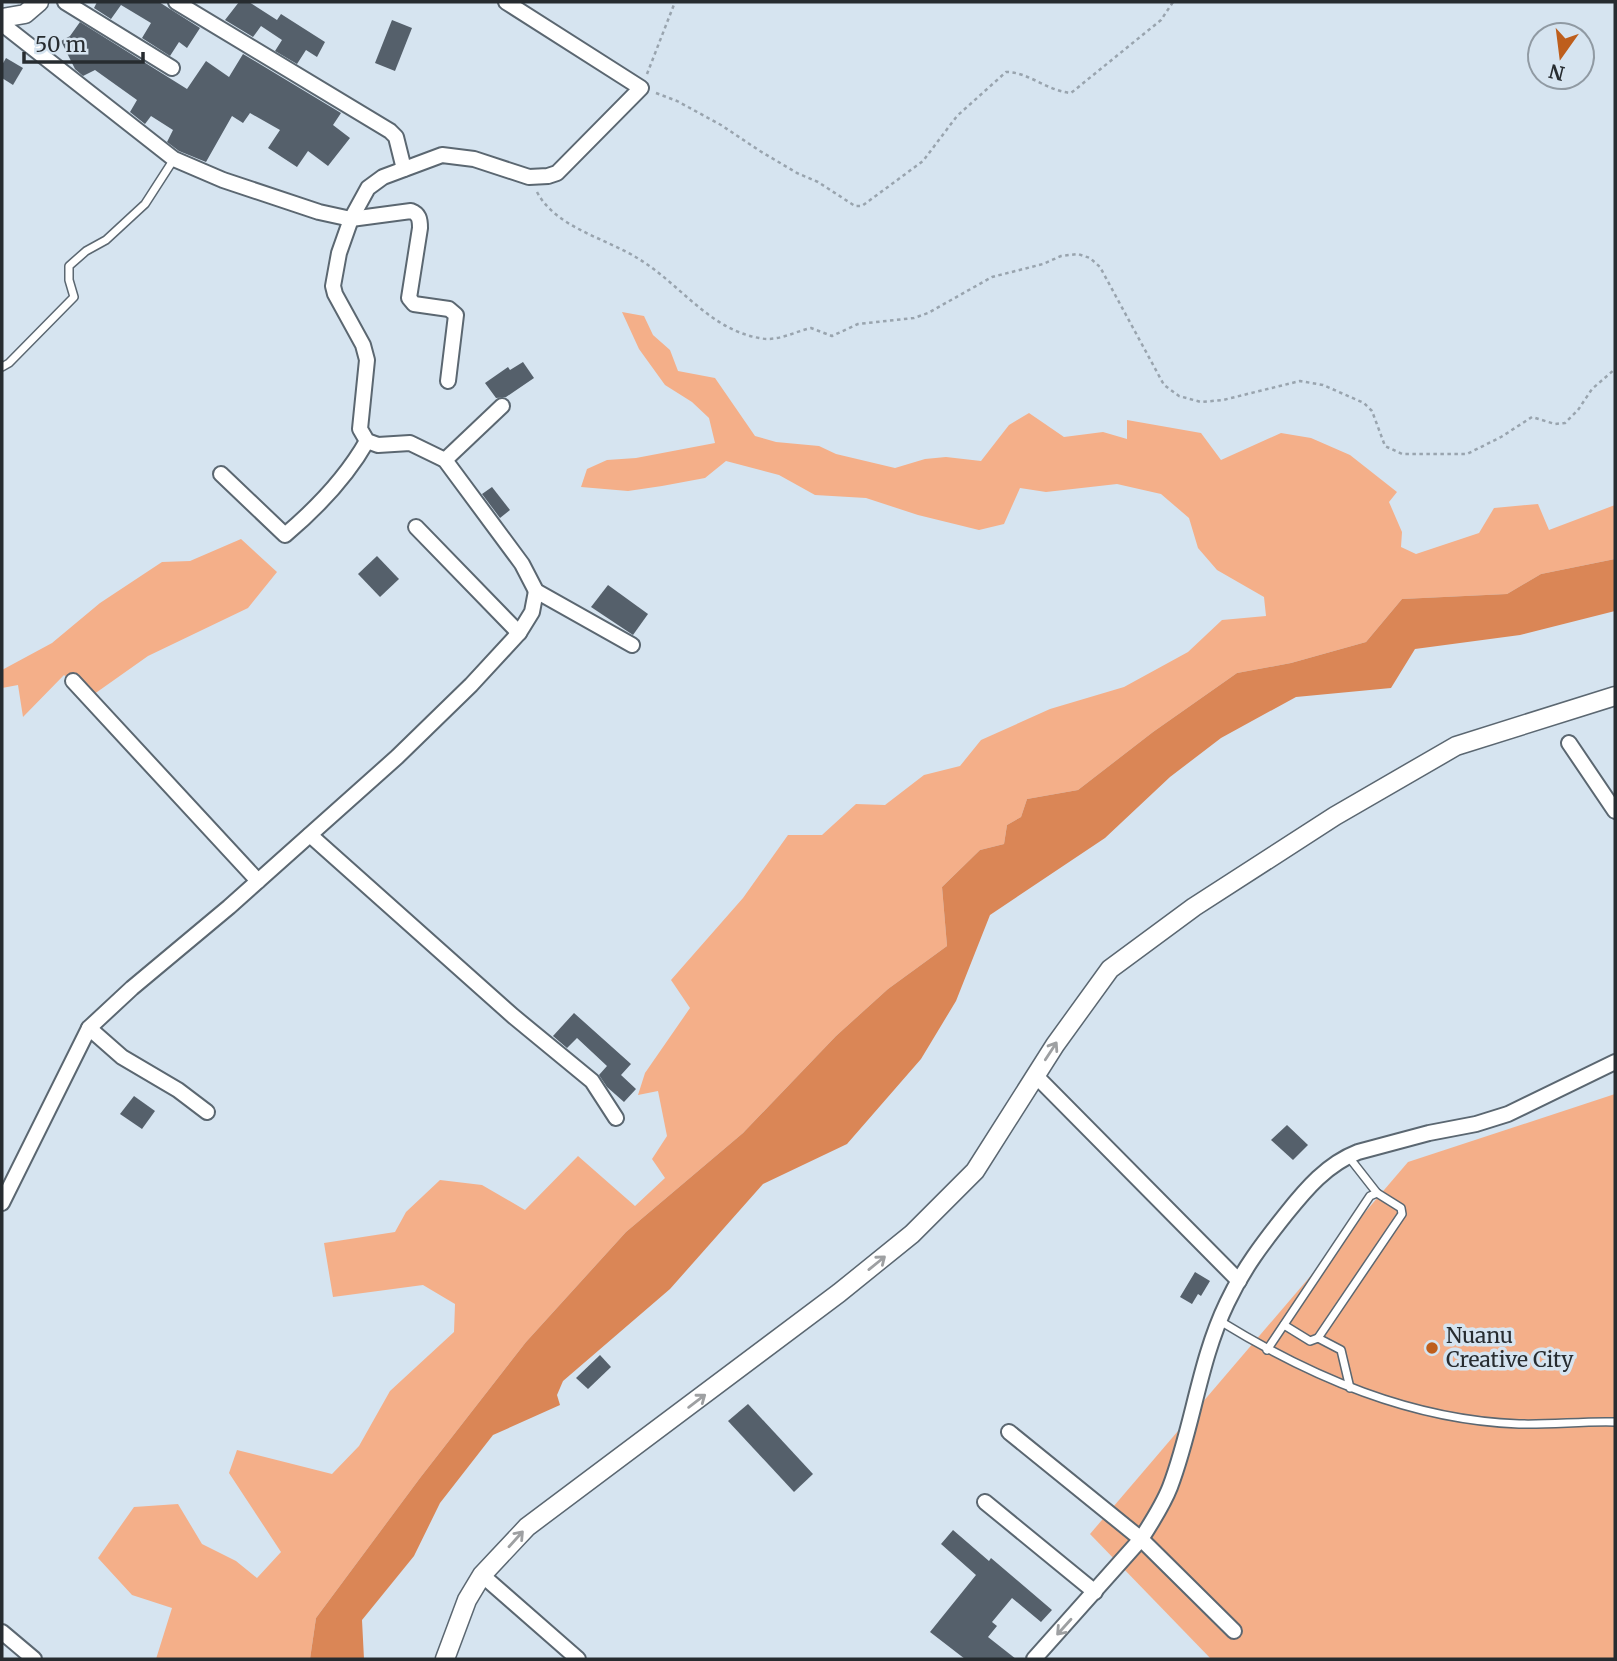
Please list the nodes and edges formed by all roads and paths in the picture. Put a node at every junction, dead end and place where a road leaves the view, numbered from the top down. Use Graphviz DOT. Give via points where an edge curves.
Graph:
graph roads {
  1 [pos="39,2"];
  2 [pos="65,2"];
  3 [pos="176,2"];
  4 [pos="506,2"];
  5 [pos="675,2"];
  6 [pos="1173,2"];
  7 [pos="2,18"];
  8 [pos="2,24"];
  9 [pos="172,68"];
  10 [pos="641,88"];
  11 [pos="174,159"];
  12 [pos="404,169"];
  13 [pos="529,177"];
  14 [pos="351,219"];
  15 [pos="2,367"];
  16 [pos="1615,369"];
  17 [pos="448,381"];
  18 [pos="502,406"];
  19 [pos="367,441"];
  20 [pos="444,460"];
  21 [pos="221,474"];
  22 [pos="416,527"];
  23 [pos="536,591"];
  24 [pos="519,633"];
  25 [pos="632,645"];
  26 [pos="73,681"];
  27 [pos="1615,696"];
  28 [pos="1569,743"];
  29 [pos="1615,811"];
  30 [pos="310,835"];
  31 [pos="258,881"];
  32 [pos="89,1028"];
  33 [pos="1615,1062"];
  34 [pos="1035,1076"];
  35 [pos="207,1111"];
  36 [pos="616,1118"];
  37 [pos="1348,1156"];
  38 [pos="1377,1193"];
  39 [pos="2,1203"];
  40 [pos="1239,1282"];
  41 [pos="1220,1321"];
  42 [pos="1284,1325"];
  43 [pos="1318,1338"];
  44 [pos="1267,1350"];
  45 [pos="1350,1388"];
  46 [pos="1615,1422"];
  47 [pos="1009,1432"];
  48 [pos="985,1503"];
  49 [pos="1141,1539"];
  50 [pos="482,1575"];
  51 [pos="1095,1592"];
  52 [pos="1234,1631"];
  53 [pos="2,1632"];
  54 [pos="34,1659"];
  55 [pos="444,1659"];
  56 [pos="578,1659"];
  57 [pos="1034,1659"];
  1 -- 7 [label="street" via="25,14"];
  2 -- 9 [label="street"];
  3 -- 12 [label="street" via="390,131 396,137"];
  4 -- 10 [label="street"];
  5 -- 10 [label="path"];
  6 -- 10 [label="path" via="1161,20 1071,93 1006,72 957,116 923,161 862,206 797,173 677,100"];
  8 -- 11 [label="street"];
  10 -- 13 [label="street" via="557,173"];
  11 -- 14 [label="street" via="223,180"];
  11 -- 15 [label="lane" via="145,204 69,266 74,297"];
  12 -- 13 [label="street" via="442,155 474,159"];
  12 -- 14 [label="street" via="368,188"];
  13 -- 16 [label="path" via="551,212 640,260 697,308 736,331 761,339 785,338 811,328 832,337 858,324 914,318 992,277 1078,254 1100,267 1164,385 1179,397 1201,402 1300,381 1323,384 1364,403 1373,411 1385,446 1402,454 1467,454 1532,417 1565,423"];
  14 -- 17 [label="street" via="411,211 418,215 409,298 414,304 449,309 456,315"];
  14 -- 19 [label="street" via="338,253 333,286 367,360 360,429"];
  18 -- 20 [label="street"];
  19 -- 20 [label="street" via="410,443"];
  19 -- 21 [label="street" via="322,501 285,535"];
  20 -- 23 [label="street" via="522,564"];
  22 -- 24 [label="street"];
  23 -- 24 [label="street" via="532,612"];
  23 -- 25 [label="street"];
  24 -- 30 [label="street" via="397,757"];
  26 -- 31 [label="street"];
  34 -- 27 [label="street, one-way" via="1110,970 1194,907 1335,816 1456,746"];
  28 -- 29 [label="street"];
  30 -- 31 [label="street"];
  30 -- 36 [label="street" via="592,1081"];
  31 -- 32 [label="street"];
  32 -- 35 [label="street" via="122,1058"];
  32 -- 39 [label="street"];
  33 -- 37 [label="street" via="1508,1114"];
  34 -- 40 [label="street"];
  50 -- 34 [label="street, one-way" via="527,1527 912,1234 975,1171"];
  37 -- 38 [label="lane"];
  37 -- 40 [label="street" via="1302,1195 1250,1260"];
  38 -- 42 [label="lane" via="1370,1196"];
  38 -- 43 [label="lane" via="1401,1208 1402,1214"];
  40 -- 41 [label="street"];
  41 -- 44 [label="lane"];
  41 -- 49 [label="street" via="1169,1488"];
  42 -- 43 [label="lane" via="1310,1341"];
  42 -- 44 [label="lane"];
  43 -- 45 [label="lane" via="1341,1350"];
  44 -- 45 [label="lane"];
  45 -- 46 [label="lane" via="1432,1414 1519,1424"];
  47 -- 49 [label="street"];
  48 -- 51 [label="street"];
  49 -- 51 [label="street"];
  49 -- 52 [label="street"];
  50 -- 55 [label="street"];
  50 -- 56 [label="street"];
  51 -- 57 [label="street, one-way"];
  53 -- 54 [label="street"];
}
